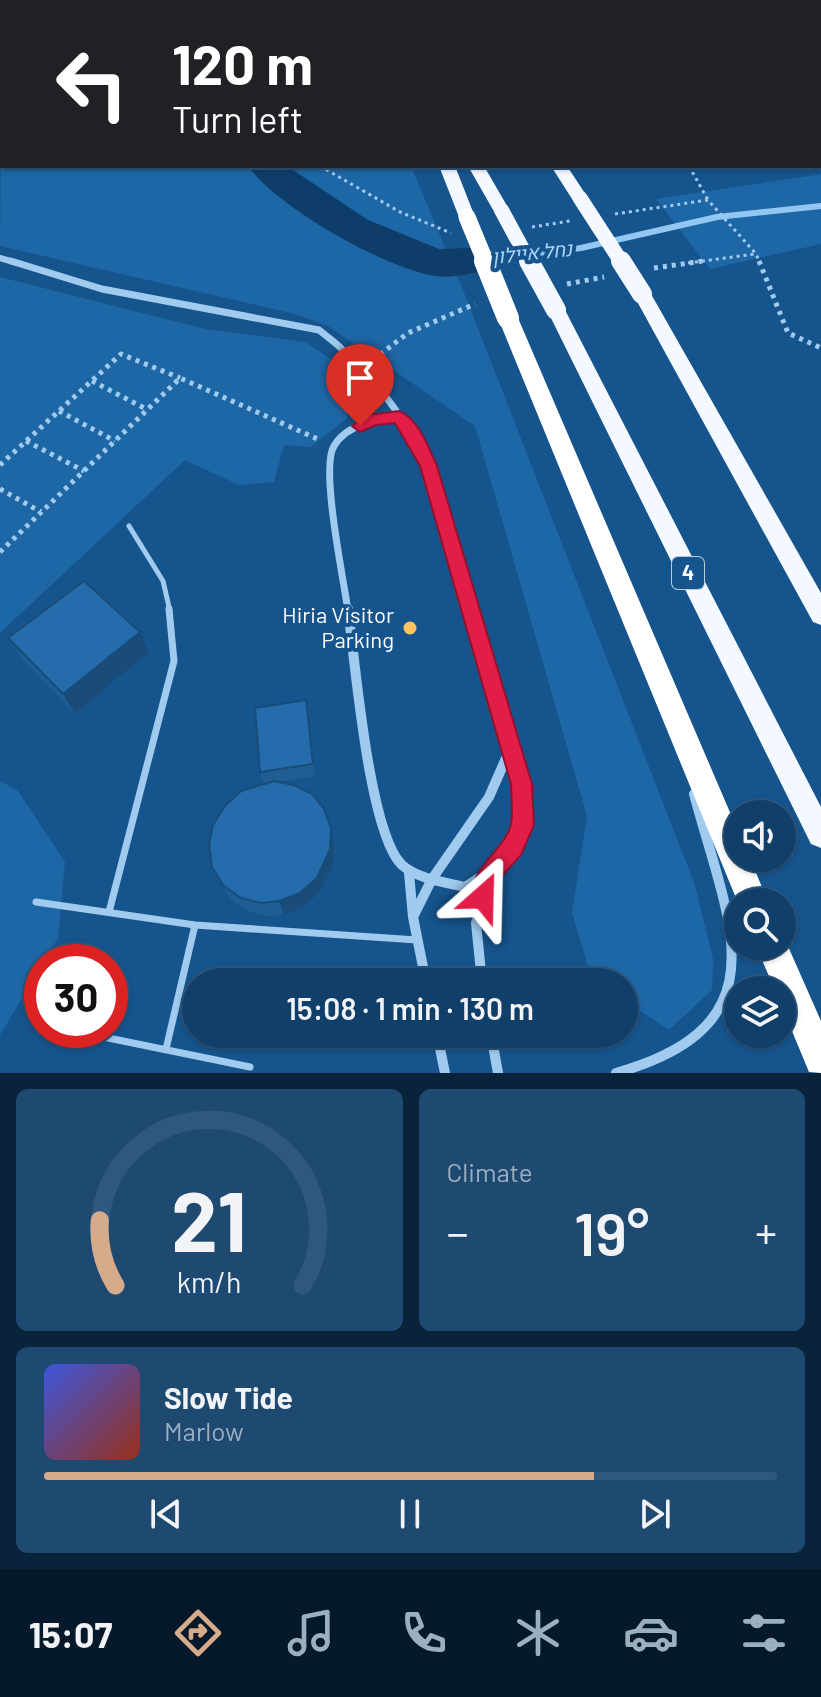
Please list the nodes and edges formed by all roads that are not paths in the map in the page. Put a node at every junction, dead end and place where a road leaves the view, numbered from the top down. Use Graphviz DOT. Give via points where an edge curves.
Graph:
graph roads {
  1 [pos="448,168"];
  2 [pos="477,168"];
  3 [pos="560,168"];
  4 [pos="467,217"];
  5 [pos="0,258"];
  6 [pos="399,417"];
  7 [pos="129,526"];
  8 [pos="821,615"];
  9 [pos="679,727"];
  10 [pos="511,746"];
  11 [pos="821,835"];
  12 [pos="490,872"];
  13 [pos="409,873"];
  14 [pos="432,879"];
  15 [pos="747,888"];
  16 [pos="36,902"];
  17 [pos="109,912"];
  18 [pos="413,917"];
  19 [pos="195,925"];
  20 [pos="417,940"];
  21 [pos="778,960"];
  22 [pos="423,968"];
  23 [pos="481,968"];
  24 [pos="128,1042"];
  25 [pos="440,1048"];
  26 [pos="494,1048"];
  27 [pos="166,1049"];
  28 [pos="821,1060"];
  29 [pos="250,1067"];
  30 [pos="445,1073"];
  31 [pos="498,1073"];
  32 [pos="616,1073"];
  1 -- 4 [label="highway"];
  2 -- 11 [label="highway, 4, bridge" via="556,310"];
  3 -- 8 [label="highway, bridge" via="642,294"];
  4 -- 9 [label="highway, bridge"];
  5 -- 6 [label="street" via="102,289 319,330 347,349"];
  6 -- 10 [label="street" via="428,466"];
  6 -- 13 [label="street" via="373,419 345,434 330,454 329,479 376,808 387,845"];
  7 -- 17 [label="lane" via="163,581 174,661"];
  9 -- 15 [label="highway"];
  9 -- 32 [label="street" via="728,934 732,981 717,1016 683,1048"];
  10 -- 12 [label="street" via="521,784 523,825 513,847"];
  10 -- 14 [label="street" via="489,797"];
  12 -- 14 [label="street" via="465,887"];
  12 -- 23 [label="street" via="476,923"];
  13 -- 14 [label="street"];
  13 -- 18 [label="street"];
  14 -- 18 [label="street"];
  16 -- 17 [label="lane"];
  17 -- 19 [label="lane"];
  18 -- 20 [label="street"];
  19 -- 20 [label="lane"];
  19 -- 27 [label="lane"];
  20 -- 22 [label="street"];
  21 -- 28 [label="highway"];
  24 -- 27 [label="lane"];
  25 -- 30 [label="street"];
  26 -- 31 [label="street"];
  27 -- 29 [label="lane"];
}
